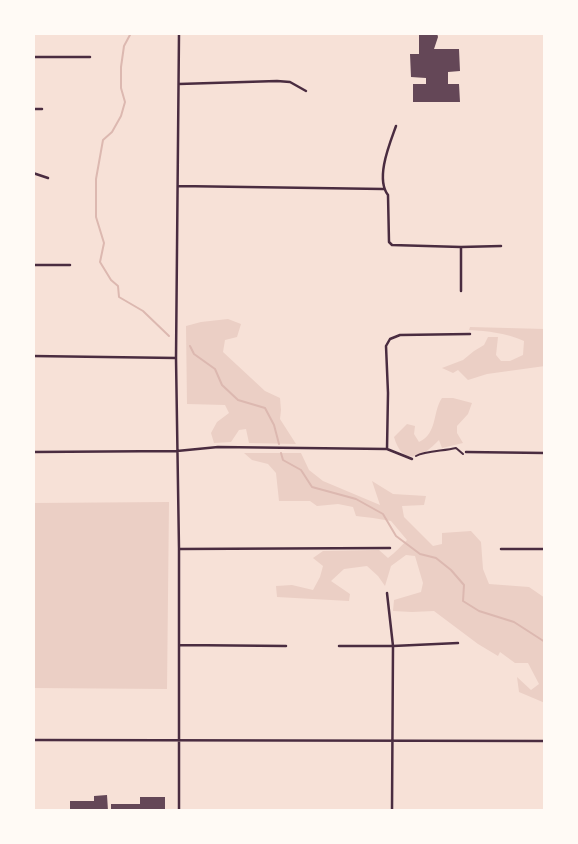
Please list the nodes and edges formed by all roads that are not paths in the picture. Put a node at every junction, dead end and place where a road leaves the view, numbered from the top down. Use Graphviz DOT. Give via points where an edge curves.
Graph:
graph roads {
  1 [pos="179,33"];
  2 [pos="33,57"];
  3 [pos="90,57"];
  4 [pos="179,84"];
  5 [pos="306,91"];
  6 [pos="33,109"];
  7 [pos="42,109"];
  8 [pos="396,125"];
  9 [pos="33,173"];
  10 [pos="48,178"];
  11 [pos="178,186"];
  12 [pos="383,189"];
  13 [pos="501,246"];
  14 [pos="461,247"];
  15 [pos="33,265"];
  16 [pos="71,265"];
  17 [pos="461,291"];
  18 [pos="470,334"];
  19 [pos="33,356"];
  20 [pos="176,358"];
  21 [pos="387,449"];
  22 [pos="33,452"];
  23 [pos="177,452"];
  24 [pos="466,452"];
  25 [pos="545,453"];
  26 [pos="412,459"];
  27 [pos="390,548"];
  28 [pos="179,549"];
  29 [pos="501,549"];
  30 [pos="545,549"];
  31 [pos="387,593"];
  32 [pos="458,643"];
  33 [pos="180,645"];
  34 [pos="286,646"];
  35 [pos="339,646"];
  36 [pos="393,646"];
  37 [pos="33,740"];
  38 [pos="393,740"];
  39 [pos="178,741"];
  40 [pos="544,741"];
  41 [pos="178,811"];
  42 [pos="392,811"];
  1 -- 4 [label="street"];
  2 -- 3 [label="street"];
  4 -- 5 [label="street" via="277,81"];
  4 -- 11 [label="street"];
  6 -- 7 [label="street"];
  8 -- 12 [label="street" via="384,157"];
  9 -- 10 [label="street"];
  11 -- 12 [label="street"];
  11 -- 20 [label="street"];
  12 -- 14 [label="street" via="388,195 392,245"];
  13 -- 14 [label="street"];
  14 -- 17 [label="street"];
  15 -- 16 [label="street"];
  18 -- 21 [label="street" via="390,339 386,346"];
  19 -- 20 [label="street"];
  20 -- 23 [label="street"];
  21 -- 23 [label="street" via="218,447"];
  21 -- 26 [label="street"];
  22 -- 23 [label="street"];
  23 -- 28 [label="street"];
  24 -- 25 [label="street"];
  27 -- 28 [label="street"];
  28 -- 33 [label="street"];
  29 -- 30 [label="street"];
  31 -- 36 [label="street"];
  32 -- 36 [label="street"];
  33 -- 34 [label="street"];
  33 -- 39 [label="street"];
  35 -- 36 [label="street"];
  36 -- 38 [label="street"];
  37 -- 39 [label="street"];
  38 -- 39 [label="street"];
  38 -- 40 [label="street"];
  38 -- 42 [label="street"];
  39 -- 41 [label="street"];
}
